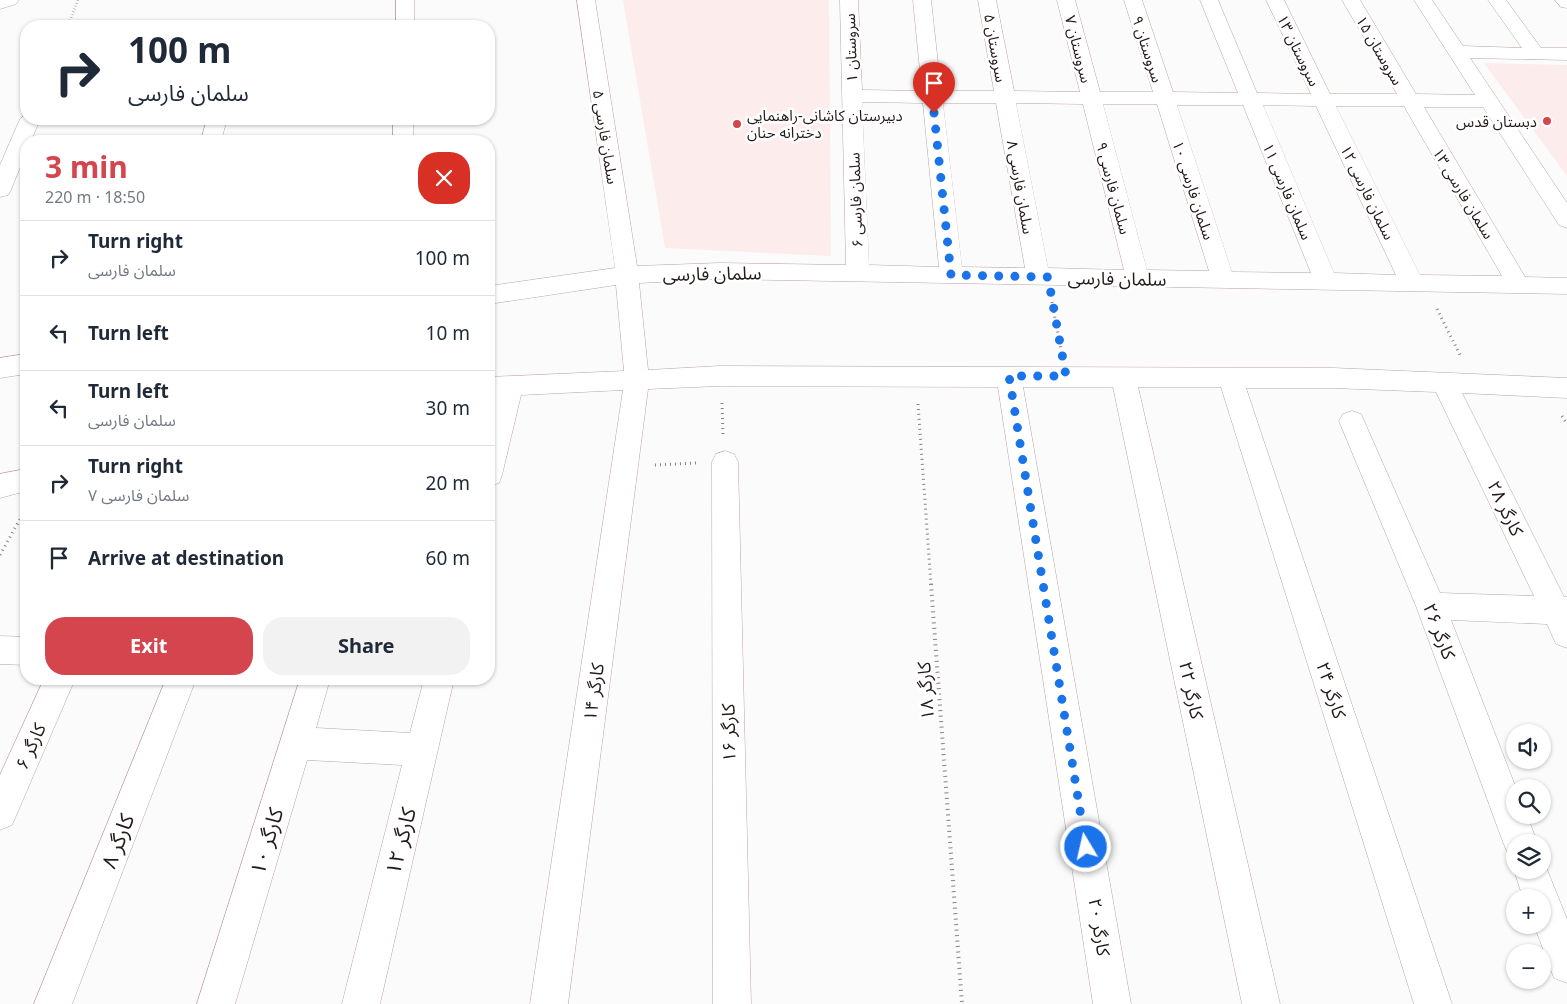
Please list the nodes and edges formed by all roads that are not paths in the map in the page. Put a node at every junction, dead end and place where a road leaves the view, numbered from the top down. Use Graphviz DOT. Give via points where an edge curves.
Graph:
graph roads {
  1 [pos="10,0"];
  2 [pos="405,0"];
  3 [pos="586,0"];
  4 [pos="849,0"];
  5 [pos="922,0"];
  6 [pos="987,0"];
  7 [pos="1066,0"];
  8 [pos="1132,0"];
  9 [pos="1208,0"];
  10 [pos="1275,0"];
  11 [pos="1351,0"];
  12 [pos="1423,0"];
  13 [pos="1497,0"];
  14 [pos="1564,0"];
  15 [pos="1567,3"];
  16 [pos="0,4"];
  17 [pos="404,20"];
  18 [pos="1457,52"];
  19 [pos="1535,53"];
  20 [pos="1567,54"];
  21 [pos="932,95"];
  22 [pos="852,96"];
  23 [pos="1005,96"];
  24 [pos="1091,97"];
  25 [pos="1164,99"];
  26 [pos="1250,99"];
  27 [pos="1324,100"];
  28 [pos="1409,100"];
  29 [pos="1489,101"];
  30 [pos="20,143"];
  31 [pos="0,190"];
  32 [pos="1567,220"];
  33 [pos="858,274"];
  34 [pos="627,275"];
  35 [pos="951,275"];
  36 [pos="1043,277"];
  37 [pos="1138,278"];
  38 [pos="1223,280"];
  39 [pos="1326,282"];
  40 [pos="1418,284"];
  41 [pos="1519,286"];
  42 [pos="1567,286"];
  43 [pos="495,294"];
  44 [pos="20,365"];
  45 [pos="0,368"];
  46 [pos="1009,376"];
  47 [pos="1124,376"];
  48 [pos="1230,377"];
  49 [pos="637,380"];
  50 [pos="1444,382"];
  51 [pos="500,386"];
  52 [pos="1567,388"];
  53 [pos="1352,421"];
  54 [pos="495,426"];
  55 [pos="724,462"];
  56 [pos="20,481"];
  57 [pos="0,486"];
  58 [pos="1431,606"];
  59 [pos="1563,618"];
  60 [pos="0,650"];
  61 [pos="20,651"];
  62 [pos="57,685"];
  63 [pos="179,685"];
  64 [pos="313,685"];
  65 [pos="438,685"];
  66 [pos="296,743"];
  67 [pos="422,750"];
  68 [pos="0,813"];
  69 [pos="1517,834"];
  70 [pos="1551,923"];
  71 [pos="1567,965"];
  72 [pos="53,1004"];
  73 [pos="216,1004"];
  74 [pos="361,1004"];
  75 [pos="549,1004"];
  76 [pos="732,1004"];
  77 [pos="1112,1004"];
  78 [pos="1261,1004"];
  79 [pos="1433,1004"];
  1 -- 16 [label="street"];
  2 -- 17 [label="street"];
  3 -- 34 [label="street, سلمان فارسی ۵"];
  4 -- 22 [label="street, سروستان ۱"];
  5 -- 21 [label="street"];
  6 -- 23 [label="street, سروستان ۵"];
  7 -- 24 [label="street, سروستان ۷"];
  8 -- 25 [label="street, سروستان ۹"];
  9 -- 26 [label="street, سلمان فارسی ۱۱"];
  10 -- 27 [label="street, سروستان ۱۳"];
  11 -- 28 [label="street, سروستان ۱۵"];
  12 -- 18 [label="street"];
  13 -- 19 [label="street"];
  14 -- 15 [label="street"];
  18 -- 19 [label="street"];
  18 -- 29 [label="street"];
  19 -- 20 [label="street"];
  21 -- 22 [label="street"];
  21 -- 23 [label="street"];
  21 -- 35 [label="street"];
  22 -- 33 [label="street, سلمان فارسی ۶"];
  23 -- 24 [label="street"];
  23 -- 36 [label="street, سلمان فارسی ۸"];
  24 -- 25 [label="street"];
  24 -- 37 [label="street, سلمان فارسی ۹"];
  25 -- 26 [label="street"];
  25 -- 38 [label="street, سلمان فارسی ۱۰"];
  26 -- 27 [label="street"];
  26 -- 39 [label="street, سلمان فارسی ۱۱"];
  27 -- 28 [label="street"];
  27 -- 40 [label="street, سلمان فارسی ۱۲"];
  28 -- 29 [label="street"];
  28 -- 41 [label="street, سلمان فارسی ۱۳"];
  29 -- 32 [label="street"];
  30 -- 31 [label="street"];
  33 -- 34 [label="street, سلمان فارسی" via="720,271"];
  33 -- 35 [label="street, سلمان فارسی"];
  34 -- 43 [label="street, سلمان فارسی"];
  34 -- 49 [label="street, سلمان فارسی ۵"];
  35 -- 36 [label="street, سلمان فارسی"];
  36 -- 37 [label="street, سلمان فارسی"];
  37 -- 38 [label="street, سلمان فارسی"];
  38 -- 39 [label="street, سلمان فارسی"];
  39 -- 40 [label="street, سلمان فارسی"];
  40 -- 41 [label="street, سلمان فارسی"];
  41 -- 42 [label="street, سلمان فارسی"];
  44 -- 45 [label="street"];
  46 -- 47 [label="street"];
  46 -- 49 [label="street" via="720,376"];
  46 -- 77 [label="street, کارگر ۲۰"];
  47 -- 48 [label="street"];
  47 -- 78 [label="street, کارگر ۲۲"];
  48 -- 50 [label="street"];
  48 -- 79 [label="street, کارگر ۲۴"];
  49 -- 51 [label="street"];
  49 -- 75 [label="street, کارگر ۱۴"];
  50 -- 52 [label="street"];
  50 -- 59 [label="street, کارگر ۲۸"];
  51 -- 54 [label="street"];
  53 -- 58 [label="street, کارگر ۲۶"];
  55 -- 76 [label="street, کارگر ۱۶"];
  56 -- 57 [label="street"];
  58 -- 59 [label="street"];
  58 -- 69 [label="street, کارگر ۲۶"];
  60 -- 61 [label="street"];
  62 -- 68 [label="street, کارگر ۶"];
  63 -- 72 [label="street, کارگر ۸"];
  64 -- 66 [label="street, کارگر ۱۰"];
  65 -- 67 [label="street, کارگر ۱۲"];
  66 -- 67 [label="street"];
  66 -- 73 [label="street, کارگر ۱۰"];
  67 -- 74 [label="street, کارگر ۱۲"];
  70 -- 71 [label="street"];
}
